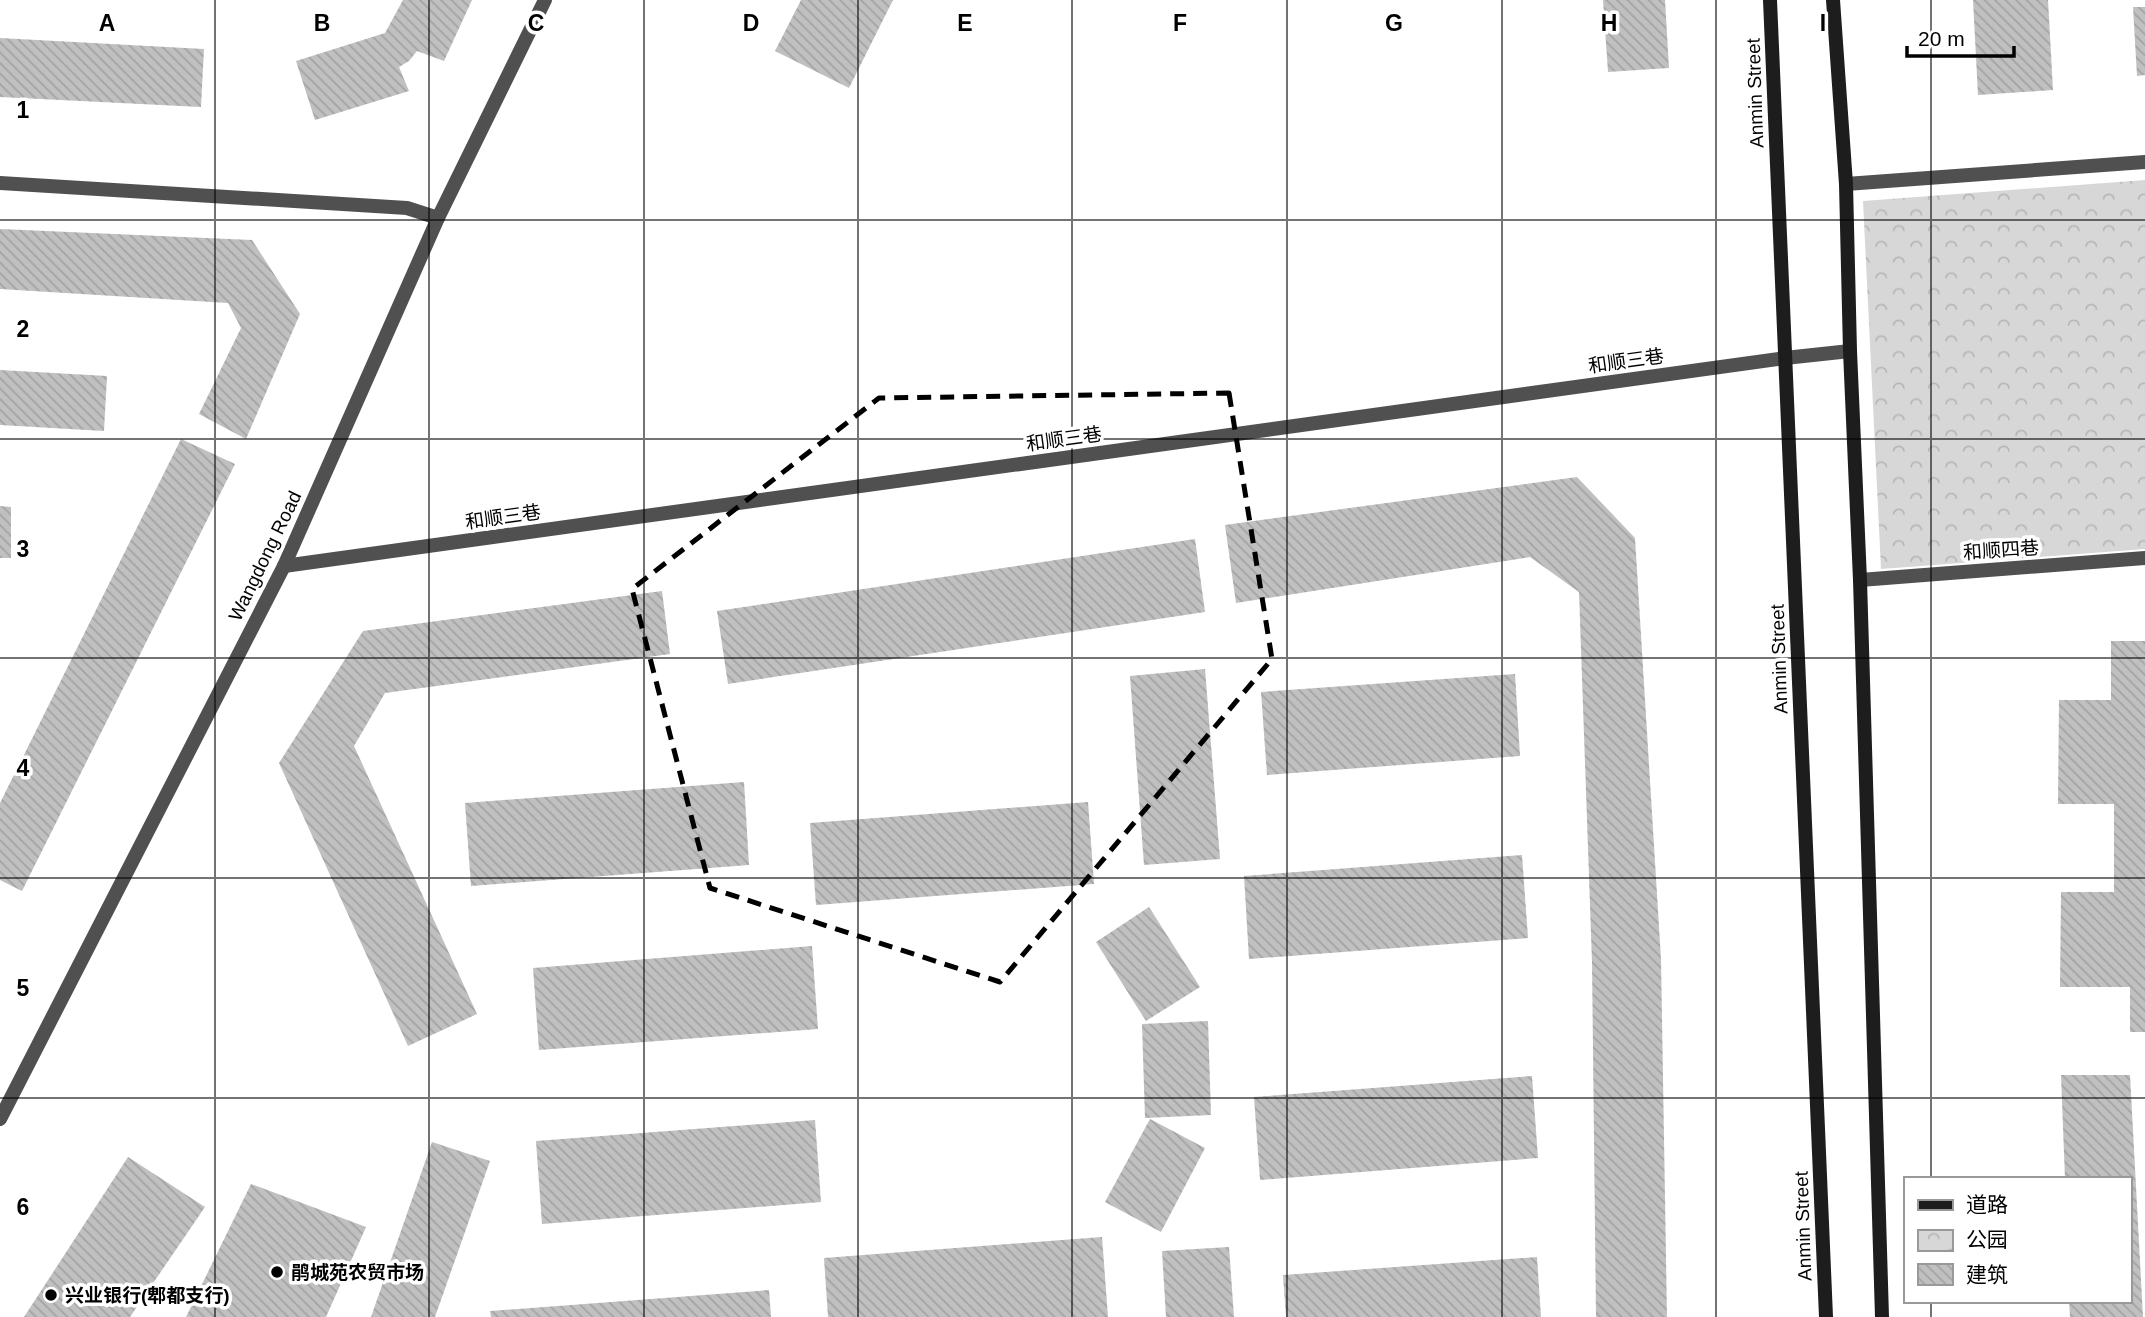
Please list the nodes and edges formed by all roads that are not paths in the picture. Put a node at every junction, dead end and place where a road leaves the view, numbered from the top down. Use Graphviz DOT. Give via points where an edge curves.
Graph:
graph roads {
  1 [pos="545,0"];
  2 [pos="1770,0"];
  3 [pos="1833,0"];
  4 [pos="2145,162"];
  5 [pos="0,183"];
  6 [pos="1846,184"];
  7 [pos="438,218"];
  8 [pos="1850,351"];
  9 [pos="1785,358"];
  10 [pos="2145,558"];
  11 [pos="284,566"];
  12 [pos="1860,580"];
  13 [pos="0,1119"];
  14 [pos="1826,1317"];
  15 [pos="1882,1317"];
  1 -- 7 [label="street, Wangdong Road"];
  2 -- 9 [label="main road, Anmin Street"];
  3 -- 6 [label="main road"];
  4 -- 6 [label="street"];
  5 -- 7 [label="street" via="407,208"];
  6 -- 8 [label="main road"];
  7 -- 11 [label="street, Wangdong Road"];
  8 -- 9 [label="street, 和顺三巷"];
  8 -- 12 [label="main road"];
  9 -- 11 [label="street, 和顺三巷"];
  9 -- 14 [label="main road, Anmin Street"];
  10 -- 12 [label="street, 和顺四巷"];
  11 -- 13 [label="street, Wangdong Road"];
  12 -- 15 [label="main road"];
}
